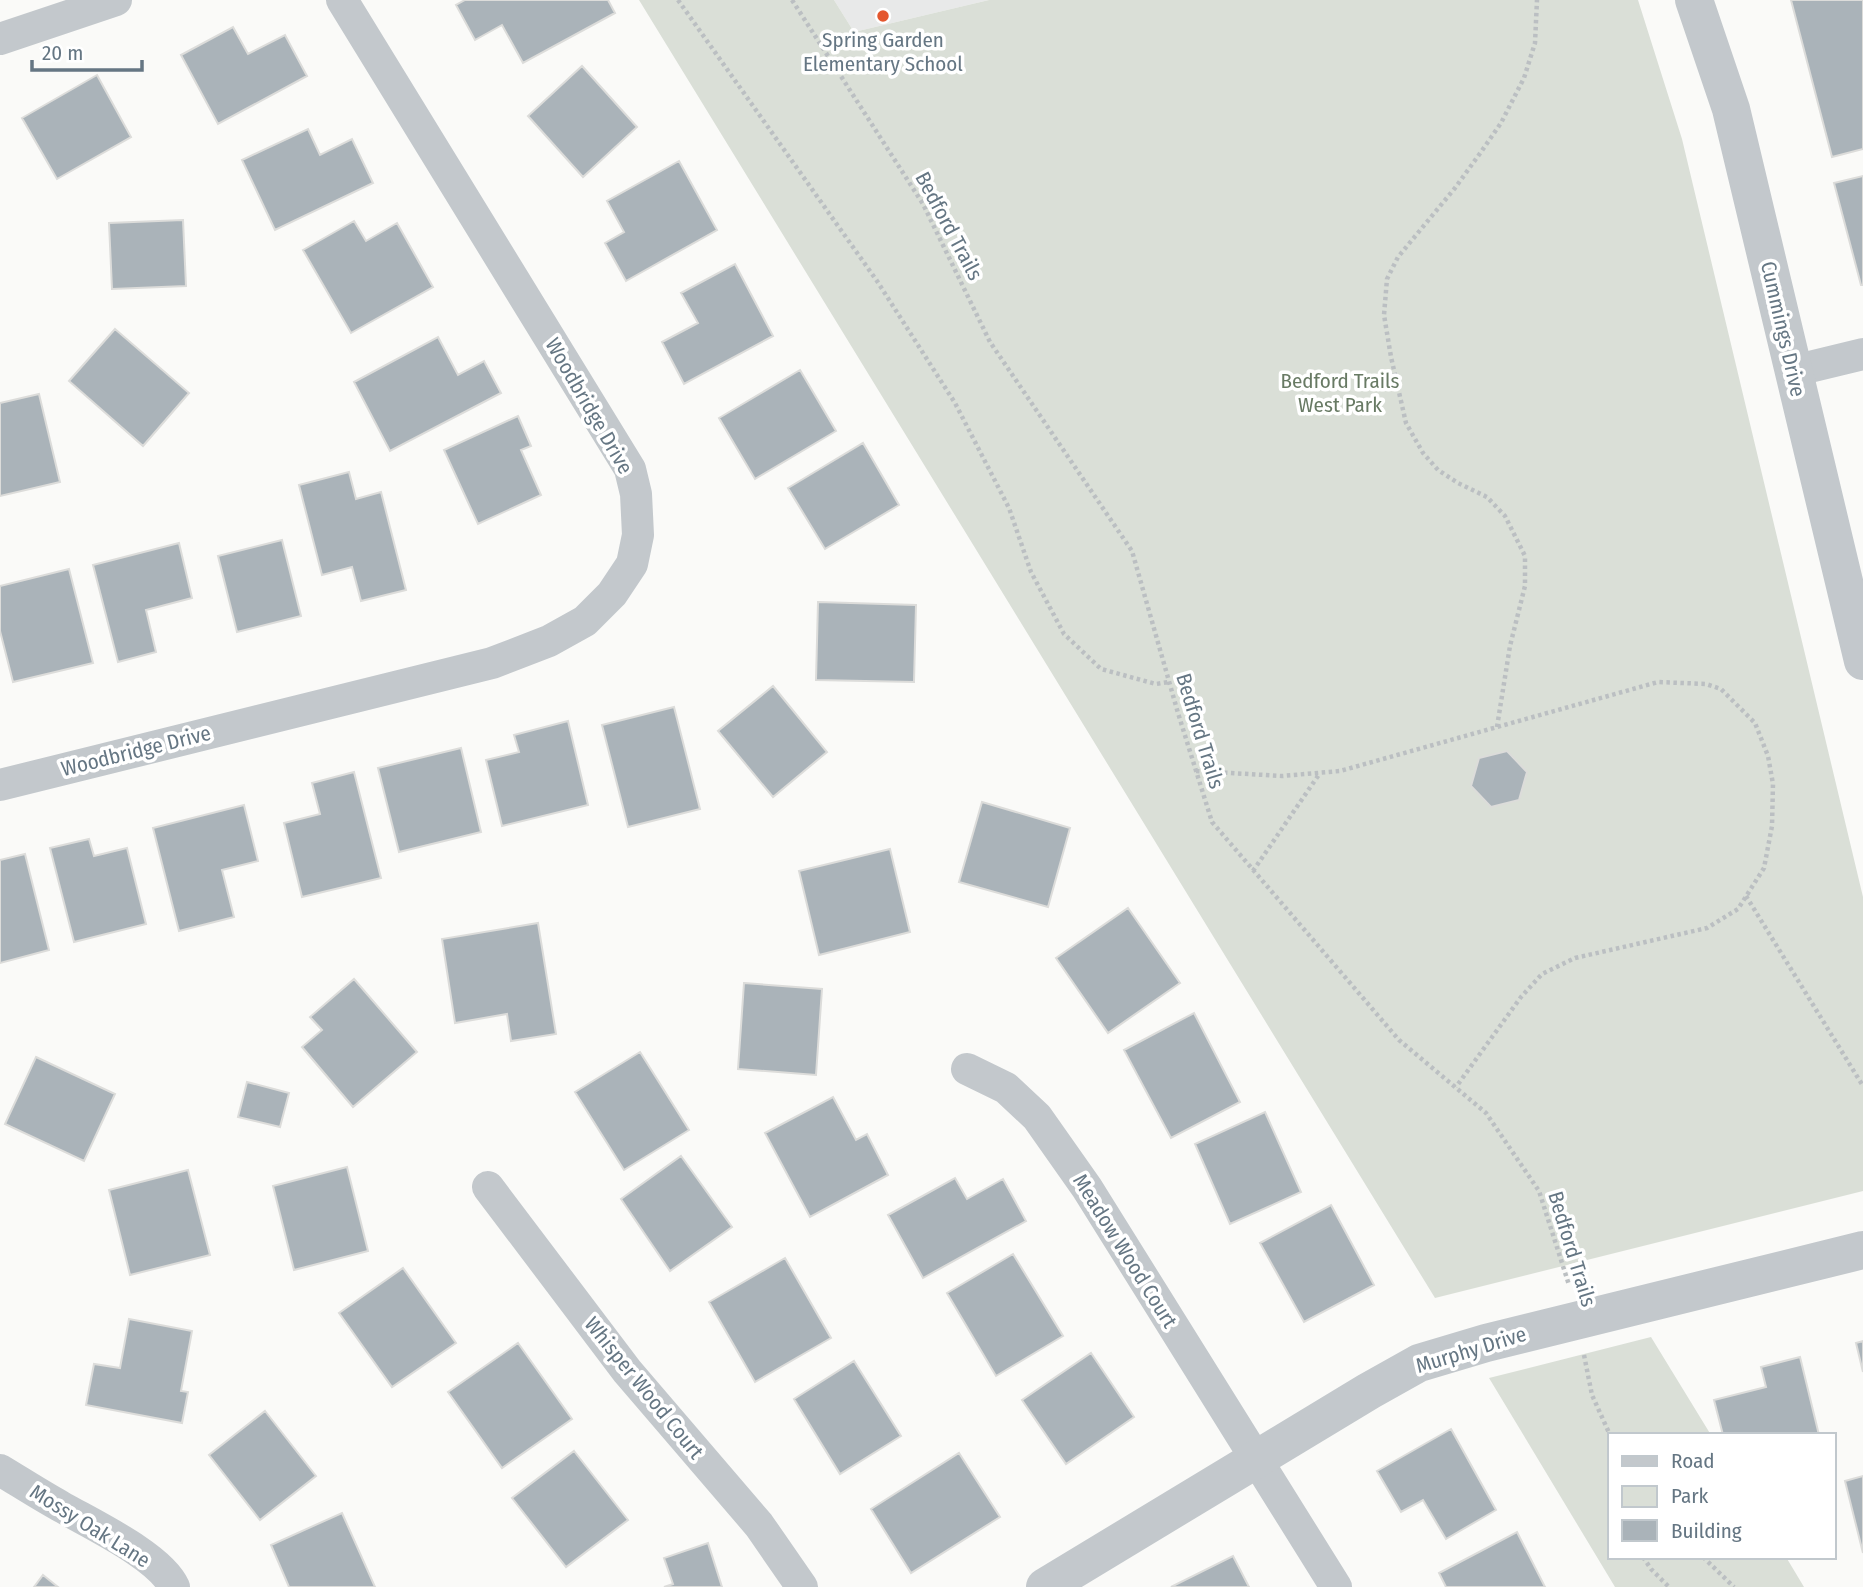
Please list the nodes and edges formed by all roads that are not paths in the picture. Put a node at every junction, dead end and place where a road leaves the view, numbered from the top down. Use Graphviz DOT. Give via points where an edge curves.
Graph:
graph roads {
  1 [pos="116,0"];
  2 [pos="342,0"];
  3 [pos="1694,0"];
  4 [pos="0,39"];
  5 [pos="1863,354"];
  6 [pos="1793,371"];
  7 [pos="1863,661"];
  8 [pos="0,785"];
  9 [pos="967,1069"];
  10 [pos="488,1187"];
  11 [pos="1863,1250"];
  12 [pos="1256,1459"];
  13 [pos="0,1470"];
  14 [pos="174,1587"];
  15 [pos="802,1587"];
  16 [pos="1045,1587"];
  17 [pos="1336,1587"];
  1 -- 4 [label="street"];
  2 -- 8 [label="street, Woodbridge Drive" via="630,469 638,535 632,564 612,594 585,621 492,663"];
  3 -- 6 [label="street, Cummings Drive" via="1731,109"];
  5 -- 6 [label="street"];
  6 -- 7 [label="street, Cummings Drive"];
  9 -- 12 [label="street, Meadow Wood Court" via="1006,1088 1037,1117 1087,1188"];
  10 -- 15 [label="street, Whisper Wood Court" via="627,1371 759,1525"];
  11 -- 12 [label="street, Murphy Drive" via="1419,1363"];
  12 -- 16 [label="street, Murphy Drive"];
  12 -- 17 [label="street, Meadow Wood Court"];
  13 -- 14 [label="street, Mossy Oak Lane" via="139,1551"];
}
